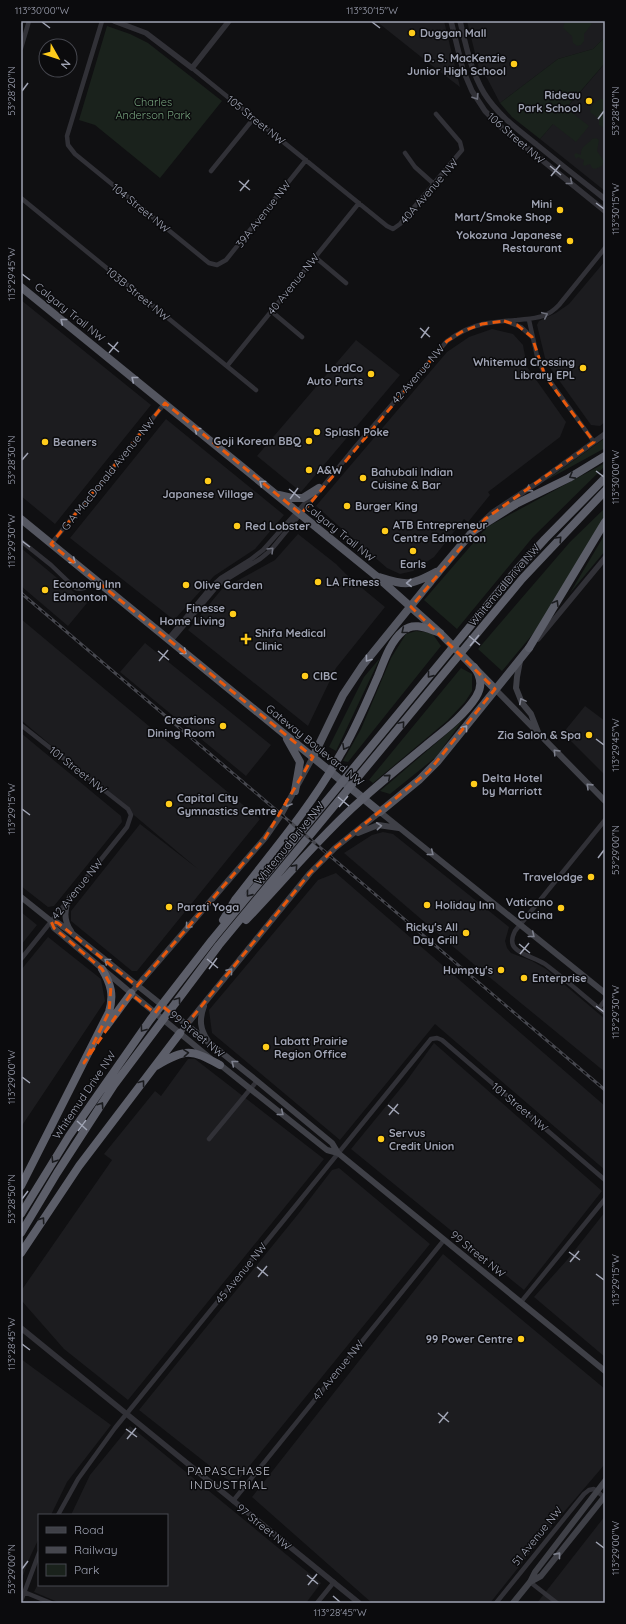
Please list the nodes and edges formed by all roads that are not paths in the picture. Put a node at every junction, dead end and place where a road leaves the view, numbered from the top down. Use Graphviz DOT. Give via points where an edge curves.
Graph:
graph roads {
  1 [pos="29,21"];
  2 [pos="102,21"];
  3 [pos="114,21"];
  4 [pos="229,21"];
  5 [pos="451,21"];
  6 [pos="460,21"];
  7 [pos="21,48"];
  8 [pos="192,68"];
  9 [pos="436,114"];
  10 [pos="254,118"];
  11 [pos="405,153"];
  12 [pos="306,160"];
  13 [pos="211,171"];
  14 [pos="434,184"];
  15 [pos="21,198"];
  16 [pos="605,199"];
  17 [pos="358,203"];
  18 [pos="605,211"];
  19 [pos="393,229"];
  20 [pos="605,248"];
  21 [pos="315,257"];
  22 [pos="218,265"];
  23 [pos="346,283"];
  24 [pos="21,287"];
  25 [pos="271,311"];
  26 [pos="529,320"];
  27 [pos="504,321"];
  28 [pos="302,337"];
  29 [pos="534,340"];
  30 [pos="227,366"];
  31 [pos="256,390"];
  32 [pos="165,403"];
  33 [pos="605,434"];
  34 [pos="594,442"];
  35 [pos="605,456"];
  36 [pos="605,478"];
  37 [pos="326,482"];
  38 [pos="319,488"];
  39 [pos="605,491"];
  40 [pos="276,494"];
  41 [pos="300,513"];
  42 [pos="21,519"];
  43 [pos="605,522"];
  44 [pos="473,531"];
  45 [pos="21,541"];
  46 [pos="51,544"];
  47 [pos="605,558"];
  48 [pos="440,570"];
  49 [pos="375,575"];
  50 [pos="97,581"];
  51 [pos="411,607"];
  52 [pos="440,633"];
  53 [pos="169,640"];
  54 [pos="529,648"];
  55 [pos="520,660"];
  56 [pos="474,667"];
  57 [pos="495,689"];
  58 [pos="21,725"];
  59 [pos="284,733"];
  60 [pos="540,735"];
  61 [pos="313,757"];
  62 [pos="295,791"];
  63 [pos="605,801"];
  64 [pos="380,812"];
  65 [pos="131,818"];
  66 [pos="605,820"];
  67 [pos="401,828"];
  68 [pos="335,848"];
  69 [pos="21,897"];
  70 [pos="70,897"];
  71 [pos="51,921"];
  72 [pos="520,925"];
  73 [pos="73,934"];
  74 [pos="212,940"];
  75 [pos="219,945"];
  76 [pos="21,959"];
  77 [pos="102,969"];
  78 [pos="137,986"];
  79 [pos="605,993"];
  80 [pos="131,994"];
  81 [pos="605,1000"];
  82 [pos="206,1001"];
  83 [pos="599,1008"];
  84 [pos="605,1013"];
  85 [pos="186,1025"];
  86 [pos="180,1033"];
  87 [pos="434,1038"];
  88 [pos="210,1045"];
  89 [pos="84,1063"];
  90 [pos="220,1065"];
  91 [pos="152,1068"];
  92 [pos="257,1081"];
  93 [pos="250,1089"];
  94 [pos="209,1139"];
  95 [pos="338,1153"];
  96 [pos="605,1180"];
  97 [pos="21,1186"];
  98 [pos="605,1199"];
  99 [pos="21,1214"];
  100 [pos="21,1233"];
  101 [pos="444,1240"];
  102 [pos="21,1253"];
  103 [pos="521,1302"];
  104 [pos="21,1328"];
  105 [pos="605,1371"];
  106 [pos="126,1415"];
  107 [pos="605,1482"];
  108 [pos="598,1491"];
  109 [pos="605,1496"];
  110 [pos="232,1501"];
  111 [pos="59,1514"];
  112 [pos="38,1556"];
  113 [pos="334,1582"];
  114 [pos="530,1582"];
  115 [pos="24,1592"];
  116 [pos="21,1601"];
  117 [pos="51,1603"];
  118 [pos="317,1603"];
  119 [pos="359,1603"];
  120 [pos="496,1603"];
  121 [pos="513,1603"];
  122 [pos="557,1603"];
  1 -- 7 [label="street"];
  2 -- 22 [label="street, 104 Street NW" via="68,136 68,145 74,154 203,258 211,264"];
  3 -- 8 [label="street, 105 Street NW" via="146,33"];
  4 -- 8 [label="street"];
  5 -- 18 [label="street, 106 Street NW, one-way" via="463,70 485,111 501,127"];
  6 -- 16 [label="street, 106 Street NW" via="475,73 491,103 507,121"];
  8 -- 10 [label="street, 105 Street NW"];
  9 -- 14 [label="street, 40A Avenue NW" via="460,142 462,150"];
  10 -- 12 [label="street, 105 Street NW"];
  10 -- 13 [label="street"];
  11 -- 14 [label="street" via="415,167"];
  12 -- 17 [label="street, 105 Street NW"];
  12 -- 22 [label="street, 39A Avenue NW" via="226,260"];
  14 -- 19 [label="street, 40A Avenue NW"];
  15 -- 30 [label="street, 103B Street NW"];
  17 -- 19 [label="street, 105 Street NW"];
  17 -- 21 [label="street, 40 Avenue NW"];
  26 -- 20 [label="street, 42 Avenue NW, one-way" via="550,313 559,305"];
  21 -- 23 [label="street"];
  21 -- 25 [label="street, 40 Avenue NW"];
  32 -- 24 [label="highway, Calgary Trail NW, one-way"];
  25 -- 28 [label="street"];
  25 -- 30 [label="street, 40 Avenue NW"];
  26 -- 27 [label="street, 42 Avenue NW"];
  26 -- 29 [label="street"];
  27 -- 29 [label="street" via="521,327"];
  27 -- 37 [label="street, 42 Avenue NW" via="470,328 447,341"];
  29 -- 34 [label="street" via="545,376"];
  30 -- 31 [label="street, 103B Street NW"];
  40 -- 32 [label="highway, Calgary Trail NW, one-way"];
  32 -- 46 [label="street, G A MacDonald Avenue NW"];
  33 -- 34 [label="street"];
  34 -- 44 [label="street, one-way" via="485,519"];
  35 -- 44 [label="highway, one-way" via="569,478 516,504"];
  36 -- 74 [label="highway, Whitemud Drive NW, one-way" via="530,554"];
  37 -- 38 [label="street, 42 Avenue NW"];
  37 -- 41 [label="street, 42 Avenue NW"];
  38 -- 40 [label="highway" via="300,498"];
  38 -- 41 [label="street, 42 Avenue NW"];
  75 -- 39 [label="highway, Whitemud Drive NW, one-way" via="522,579"];
  40 -- 41 [label="highway, Calgary Trail NW"];
  41 -- 49 [label="highway, Calgary Trail NW"];
  41 -- 53 [label="street, 42 Avenue NW" via="258,554 217,581"];
  42 -- 46 [label="highway, Gateway Boulevard NW"];
  54 -- 43 [label="highway, one-way"];
  44 -- 48 [label="highway"];
  45 -- 50 [label="street" via="75,588 84,589"];
  46 -- 50 [label="highway, Gateway Boulevard NW, one-way"];
  47 -- 54 [label="street"];
  48 -- 49 [label="highway, one-way" via="412,583 399,583"];
  48 -- 51 [label="highway"];
  49 -- 51 [label="highway, Calgary Trail NW"];
  50 -- 53 [label="highway, Gateway Boulevard NW"];
  51 -- 52 [label="highway, Calgary Trail NW"];
  51 -- 61 [label="highway, one-way" via="372,654 350,686"];
  52 -- 56 [label="highway, Calgary Trail NW"];
  52 -- 74 [label="highway, one-way" via="412,626 398,636 388,651 356,725 337,761 315,796 235,900"];
  53 -- 59 [label="highway, Gateway Boulevard NW, one-way"];
  54 -- 55 [label="highway"];
  55 -- 57 [label="highway"];
  60 -- 55 [label="main road, one-way" via="516,688"];
  56 -- 57 [label="highway, Calgary Trail NW"];
  75 -- 56 [label="highway, one-way" via="247,920 349,811 465,710 476,697 481,685 480,676"];
  57 -- 60 [label="main road, Calgary Trail NW"];
  64 -- 57 [label="highway, one-way" via="437,762"];
  58 -- 65 [label="street, 101 Street NW" via="128,809"];
  59 -- 61 [label="highway, Gateway Boulevard NW"];
  59 -- 62 [label="highway" via="300,762"];
  63 -- 60 [label="main road, Calgary Trail NW, one-way"];
  61 -- 62 [label="main road"];
  61 -- 64 [label="highway, Gateway Boulevard NW"];
  62 -- 78 [label="main road, one-way" via="280,818 245,863"];
  64 -- 67 [label="main road, Gateway Boulevard NW"];
  64 -- 68 [label="main road"];
  65 -- 70 [label="street, 42 Avenue NW" via="127,827"];
  66 -- 72 [label="street"];
  68 -- 67 [label="main road, one-way" via="351,836 374,826"];
  67 -- 72 [label="main road, Gateway Boulevard NW, one-way"];
  82 -- 68 [label="main road, one-way" via="304,881"];
  69 -- 71 [label="main road, 99 Street NW"];
  70 -- 71 [label="street, 42 Avenue NW"];
  70 -- 73 [label="main road" via="65,917"];
  71 -- 73 [label="main road, 99 Street NW"];
  71 -- 76 [label="street, 42 Avenue NW"];
  71 -- 77 [label="main road, 99 Street NW" via="54,928"];
  72 -- 79 [label="main road, Gateway Boulevard NW, one-way"];
  72 -- 83 [label="street" via="513,935 512,943 515,948 545,965"];
  78 -- 73 [label="main road, 99 Street NW, one-way"];
  74 -- 99 [label="highway, Whitemud Drive NW, one-way" via="106,1080"];
  100 -- 75 [label="highway, Whitemud Drive NW, one-way" via="56,1173 114,1085"];
  77 -- 80 [label="main road, 99 Street NW"];
  77 -- 89 [label="highway" via="110,983 112,1000 106,1019"];
  78 -- 80 [label="main road"];
  78 -- 85 [label="main road, 99 Street NW"];
  80 -- 86 [label="main road, 99 Street NW"];
  80 -- 89 [label="highway"];
  81 -- 83 [label="street"];
  82 -- 85 [label="main road"];
  82 -- 88 [label="main road" via="200,1023"];
  83 -- 84 [label="street"];
  85 -- 86 [label="main road"];
  85 -- 88 [label="main road, 99 Street NW"];
  86 -- 90 [label="main road, 99 Street NW"];
  86 -- 91 [label="highway"];
  87 -- 95 [label="street, 45 Avenue NW"];
  87 -- 96 [label="street, 101 Street NW" via="442,1040"];
  92 -- 88 [label="main road, 99 Street NW, one-way"];
  89 -- 97 [label="highway"];
  91 -- 90 [label="highway, one-way" via="186,1052 195,1053"];
  90 -- 93 [label="main road, 99 Street NW"];
  102 -- 91 [label="highway, one-way" via="79,1166"];
  92 -- 93 [label="street"];
  92 -- 95 [label="main road, 99 Street NW" via="332,1143"];
  93 -- 94 [label="street"];
  93 -- 95 [label="main road, 99 Street NW, one-way" via="327,1150"];
  95 -- 101 [label="main road, 99 Street NW"];
  95 -- 106 [label="street, 45 Avenue NW"];
  98 -- 103 [label="street"];
  101 -- 103 [label="main road, 99 Street NW"];
  101 -- 110 [label="street, 47 Avenue NW"];
  103 -- 105 [label="main road, 99 Street NW"];
  104 -- 106 [label="street, 97 Street NW"];
  106 -- 110 [label="street, 97 Street NW"];
  106 -- 111 [label="street, 45 Avenue NW" via="82,1474"];
  107 -- 108 [label="main road, 51 Avenue NW"];
  108 -- 109 [label="street, 51 Avenue NW"];
  108 -- 114 [label="main road, 51 Avenue NW"];
  108 -- 120 [label="street, 51 Avenue NW" via="593,1489 584,1494"];
  114 -- 109 [label="main road, 51 Avenue NW, one-way" via="541,1576"];
  110 -- 113 [label="street, 97 Street NW"];
  112 -- 115 [label="street"];
  113 -- 118 [label="street"];
  113 -- 119 [label="street, 97 Street NW"];
  114 -- 121 [label="main road, 51 Avenue NW"];
  114 -- 122 [label="street"];
  115 -- 116 [label="street"];
  115 -- 117 [label="street"];
}
